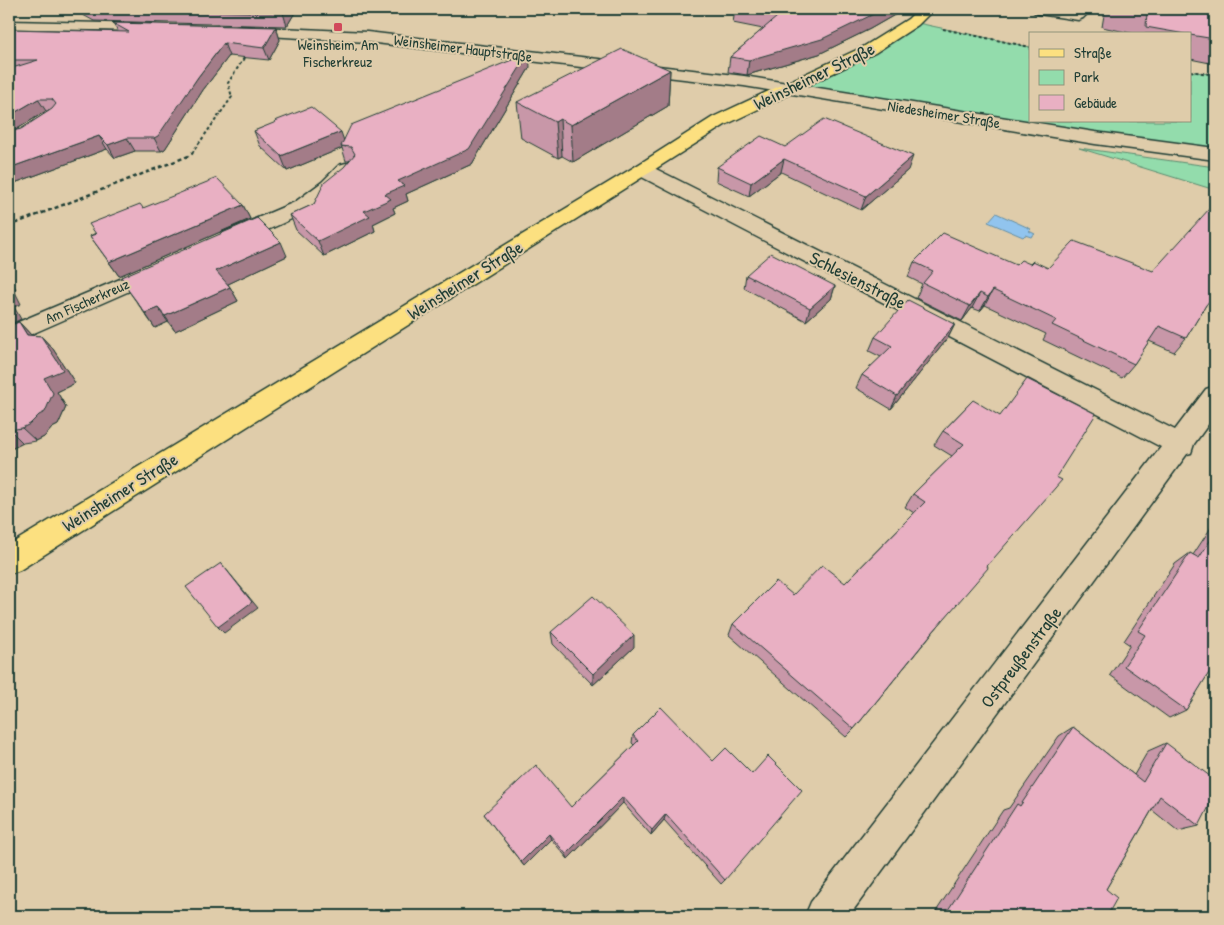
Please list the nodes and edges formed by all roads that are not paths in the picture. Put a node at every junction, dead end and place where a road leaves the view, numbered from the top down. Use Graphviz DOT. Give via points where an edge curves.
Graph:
graph roads {
  1 [pos="926,9"];
  2 [pos="1039,9"];
  3 [pos="111,12"];
  4 [pos="1078,15"];
  5 [pos="9,26"];
  6 [pos="72,28"];
  7 [pos="172,30"];
  8 [pos="222,31"];
  9 [pos="792,88"];
  10 [pos="1215,154"];
  11 [pos="348,168"];
  12 [pos="643,170"];
  13 [pos="213,245"];
  14 [pos="178,261"];
  15 [pos="9,336"];
  16 [pos="1215,396"];
  17 [pos="1181,445"];
  18 [pos="9,561"];
  19 [pos="825,916"];
  1 -- 9 [label="main road, Weinsheimer Straße" via="913,22 869,50"];
  2 -- 4 [label="street"];
  3 -- 6 [label="street"];
  5 -- 6 [label="street"];
  6 -- 7 [label="street"];
  8 -- 9 [label="street, Weinsheimer Hauptstraße" via="368,37"];
  9 -- 10 [label="street, Niedesheimer Straße" via="1095,138"];
  9 -- 12 [label="main road, Weinsheimer Straße" via="719,121"];
  11 -- 13 [label="street" via="302,206"];
  12 -- 17 [label="street, Schlesienstraße"];
  12 -- 18 [label="main road, Weinsheimer Straße"];
  14 -- 15 [label="street, Am Fischerkreuz"];
  16 -- 17 [label="street, Ostpreußenstraße"];
  17 -- 19 [label="street, Ostpreußenstraße"];
}
